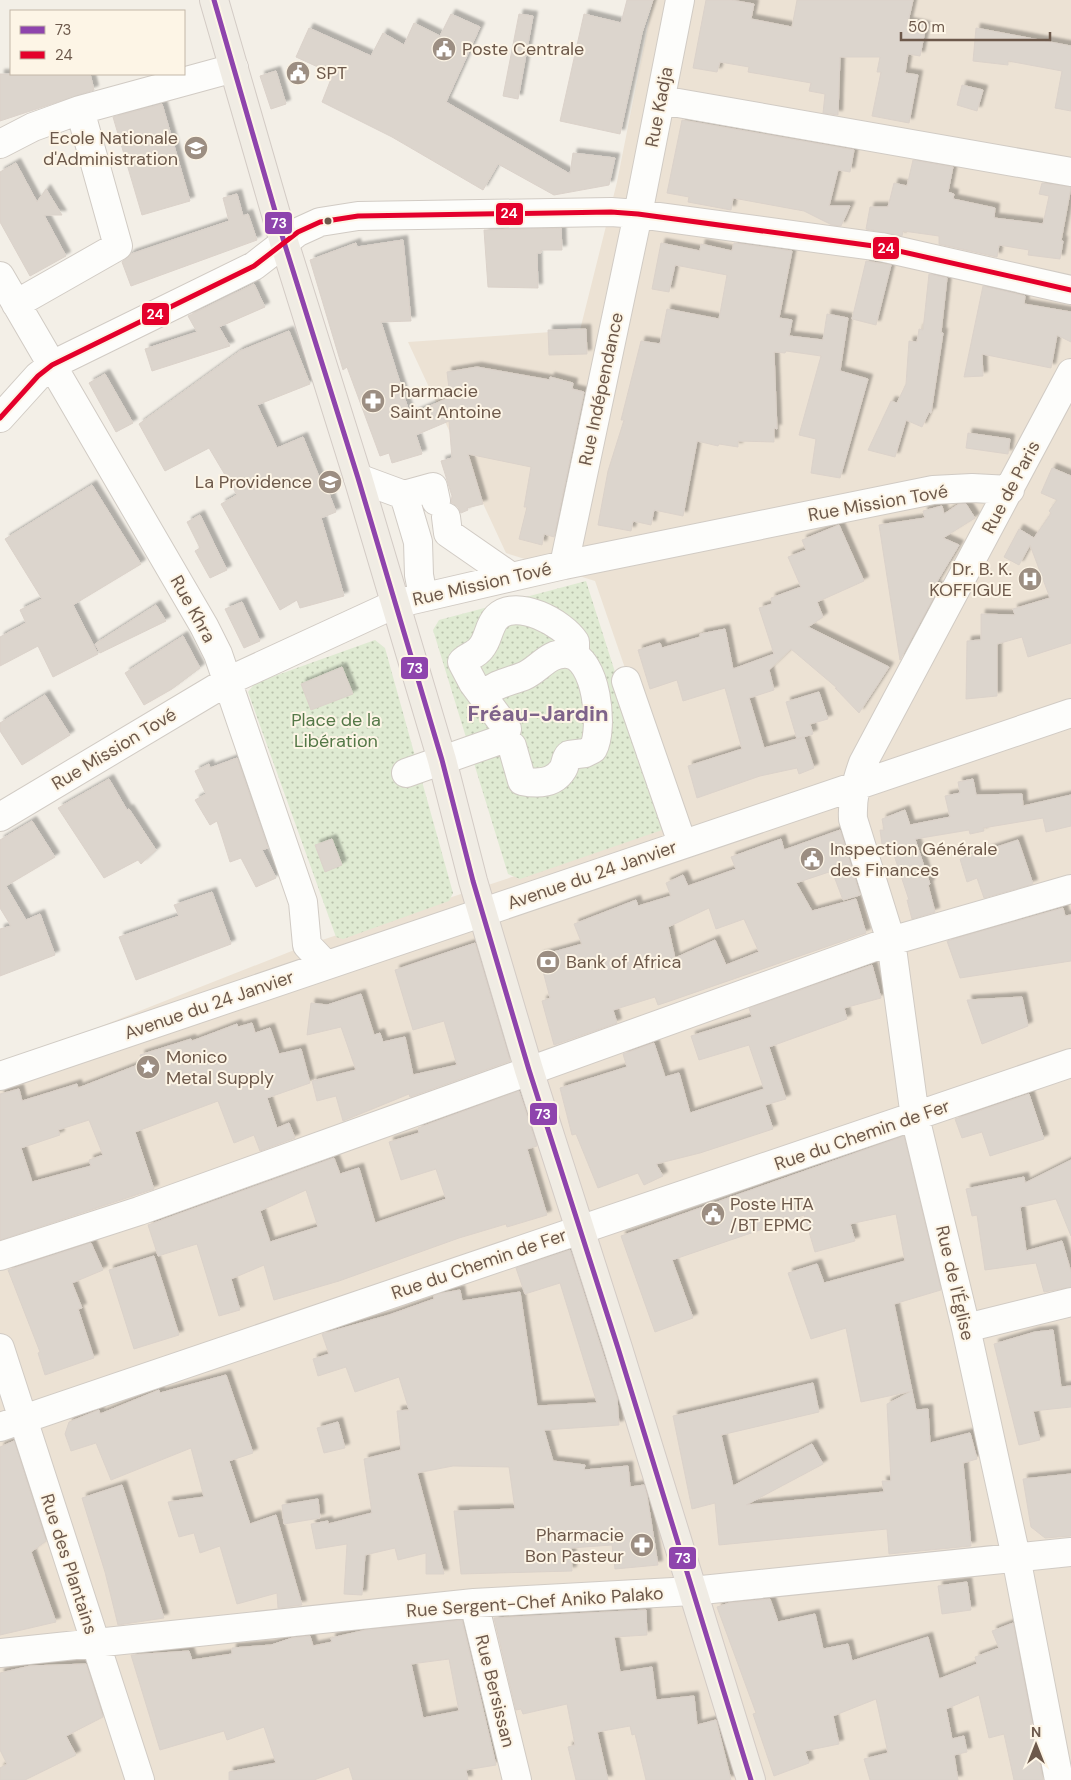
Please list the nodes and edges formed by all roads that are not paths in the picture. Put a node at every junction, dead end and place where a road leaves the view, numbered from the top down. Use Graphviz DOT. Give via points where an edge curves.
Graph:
graph roads {
  1 [pos="214,0"];
  2 [pos="680,0"];
  3 [pos="234,68"];
  4 [pos="661,100"];
  5 [pos="80,110"];
  6 [pos="0,144"];
  7 [pos="1071,172"];
  8 [pos="638,214"];
  9 [pos="284,242"];
  10 [pos="0,276"];
  11 [pos="1071,290"];
  12 [pos="16,304"];
  13 [pos="52,365"];
  14 [pos="1071,373"];
  15 [pos="0,418"];
  16 [pos="358,478"];
  17 [pos="1010,490"];
  18 [pos="404,495"];
  19 [pos="443,517"];
  20 [pos="418,542"];
  21 [pos="564,565"];
  22 [pos="510,576"];
  23 [pos="421,586"];
  24 [pos="392,595"];
  25 [pos="569,654"];
  26 [pos="228,681"];
  27 [pos="626,681"];
  28 [pos="483,695"];
  29 [pos="1071,714"];
  30 [pos="506,738"];
  31 [pos="442,760"];
  32 [pos="406,772"];
  33 [pos="855,786"];
  34 [pos="0,817"];
  35 [pos="682,844"];
  36 [pos="1071,889"];
  37 [pos="483,913"];
  38 [pos="891,941"];
  39 [pos="326,965"];
  40 [pos="1071,1063"];
  41 [pos="529,1070"];
  42 [pos="0,1076"];
  43 [pos="915,1117"];
  44 [pos="581,1230"];
  45 [pos="0,1256"];
  46 [pos="1071,1302"];
  47 [pos="966,1328"];
  48 [pos="0,1348"];
  49 [pos="11,1423"];
  50 [pos="1071,1552"];
  51 [pos="1016,1557"];
  52 [pos="692,1591"];
  53 [pos="474,1602"];
  54 [pos="96,1644"];
  55 [pos="0,1653"];
  56 [pos="140,1780"];
  57 [pos="517,1780"];
  58 [pos="751,1780"];
  59 [pos="1059,1780"];
  1 -- 3 [label="main road"];
  2 -- 4 [label="street, Rue Kadja"];
  3 -- 5 [label="street"];
  3 -- 9 [label="main road"];
  4 -- 7 [label="street"];
  4 -- 8 [label="street, Rue Kadja"];
  5 -- 6 [label="street" via="33,127"];
  5 -- 12 [label="street" via="118,246"];
  8 -- 9 [label="street" via="358,216 320,222"];
  8 -- 11 [label="street" via="880,247"];
  8 -- 21 [label="street, Rue Indépendance"];
  9 -- 13 [label="street" via="254,266"];
  9 -- 16 [label="main road"];
  10 -- 12 [label="street, Rue Khra"];
  12 -- 13 [label="street, Rue Khra"];
  13 -- 15 [label="street"];
  13 -- 26 [label="street, Rue Khra" via="204,626"];
  14 -- 17 [label="street, Rue de Paris"];
  16 -- 18 [label="street"];
  16 -- 24 [label="main road"];
  17 -- 21 [label="street, Rue Mission Tové" via="933,490"];
  17 -- 33 [label="street, Rue de Paris" via="876,738"];
  18 -- 19 [label="street" via="433,488"];
  18 -- 20 [label="street"];
  19 -- 20 [label="street"];
  19 -- 22 [label="street"];
  20 -- 23 [label="street"];
  21 -- 22 [label="street, Rue Mission Tové"];
  22 -- 23 [label="street, Rue Mission Tové"];
  23 -- 24 [label="street, Rue Mission Tové"];
  24 -- 26 [label="street, Rue Mission Tové"];
  24 -- 31 [label="main road"];
  25 -- 28 [label="street" via="550,657 524,676 506,680"];
  25 -- 28 [label="street" via="576,648 576,642 557,623 519,610 502,614 493,622 480,650 462,662"];
  25 -- 30 [label="street" via="586,666 594,688 598,730 592,749 585,754 569,755 562,770 552,780 529,782 522,781"];
  26 -- 34 [label="street, Rue Mission Tové"];
  26 -- 39 [label="street, Rue Khra" via="303,902 307,945"];
  27 -- 35 [label="street"];
  28 -- 30 [label="street"];
  29 -- 33 [label="street, Avenue du 24 Janvier"];
  30 -- 31 [label="street"];
  31 -- 32 [label="street"];
  31 -- 37 [label="main road"];
  33 -- 35 [label="street, Avenue du 24 Janvier"];
  33 -- 38 [label="street, Rue de l'Église" via="853,819"];
  35 -- 37 [label="street, Avenue du 24 Janvier"];
  36 -- 38 [label="street"];
  37 -- 39 [label="street, Avenue du 24 Janvier"];
  37 -- 41 [label="main road"];
  38 -- 41 [label="street"];
  38 -- 43 [label="street, Rue de l'Église"];
  39 -- 42 [label="street, Avenue du 24 Janvier"];
  40 -- 43 [label="street, Rue du Chemin de Fer"];
  41 -- 44 [label="main road"];
  41 -- 45 [label="street" via="139,1211"];
  43 -- 44 [label="street, Rue du Chemin de Fer"];
  43 -- 47 [label="street, Rue de l'Église"];
  44 -- 49 [label="street, Rue du Chemin de Fer"];
  44 -- 52 [label="main road"];
  46 -- 47 [label="street"];
  47 -- 51 [label="street, Rue de l'Église"];
  48 -- 49 [label="street, Rue des Plantains"];
  49 -- 54 [label="street, Rue des Plantains"];
  50 -- 51 [label="street, Rue Sergent-Chef Aniko Palako"];
  51 -- 52 [label="street, Rue Sergent-Chef Aniko Palako"];
  51 -- 59 [label="street, Rue de l'Église"];
  52 -- 53 [label="street, Rue Sergent-Chef Aniko Palako"];
  52 -- 58 [label="main road"];
  53 -- 54 [label="street, Rue Sergent-Chef Aniko Palako"];
  53 -- 57 [label="street, Rue Bersissan"];
  54 -- 55 [label="street, Rue Sergent-Chef Aniko Palako"];
  54 -- 56 [label="street, Rue des Plantains"];
}
